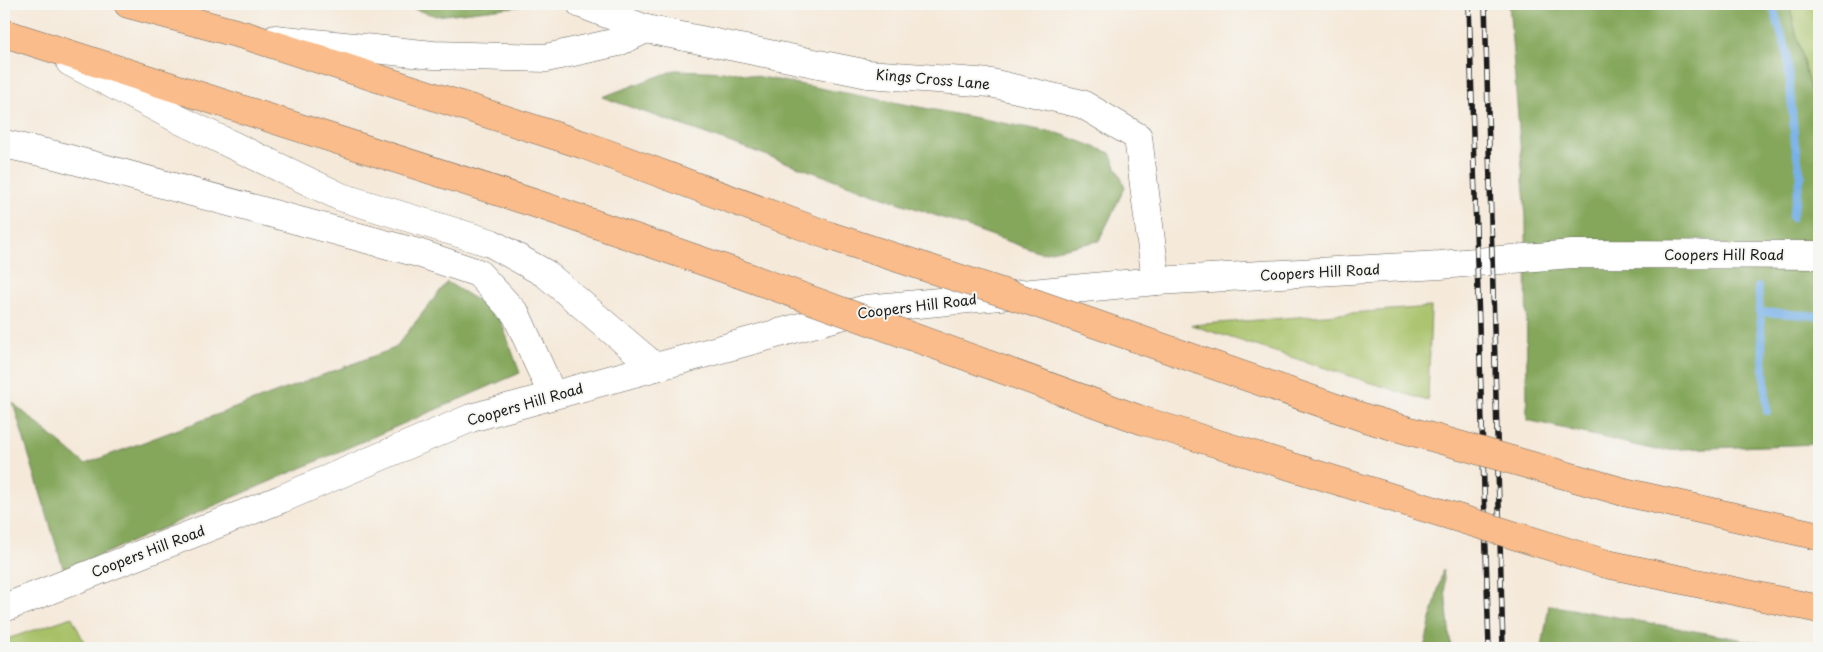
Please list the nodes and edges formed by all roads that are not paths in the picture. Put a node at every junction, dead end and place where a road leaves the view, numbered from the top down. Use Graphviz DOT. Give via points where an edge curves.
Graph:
graph roads {
  1 [pos="128,4"];
  2 [pos="581,4"];
  3 [pos="646,29"];
  4 [pos="4,33"];
  5 [pos="247,36"];
  6 [pos="31,41"];
  7 [pos="4,144"];
  8 [pos="1819,255"];
  9 [pos="1156,281"];
  10 [pos="655,367"];
  11 [pos="552,394"];
  12 [pos="1819,536"];
  13 [pos="4,608"];
  14 [pos="1819,609"];
  1 -- 5 [label="highway"];
  2 -- 3 [label="street, Kings Cross Lane"];
  3 -- 5 [label="street" via="618,42 546,58 433,55"];
  3 -- 9 [label="street, Kings Cross Lane" via="868,74 990,83 1082,104 1138,137"];
  4 -- 6 [label="highway"];
  5 -- 12 [label="highway, bridge" via="584,145 830,236 1044,306 1368,419 1624,492"];
  6 -- 10 [label="street" via="180,120 341,197 491,243 546,274"];
  6 -- 14 [label="highway, bridge" via="543,206 1144,421 1606,564"];
  7 -- 11 [label="street" via="55,154 478,273 516,314"];
  8 -- 9 [label="street, Coopers Hill Road" via="1572,254"];
  9 -- 10 [label="street, Coopers Hill Road" via="866,309"];
  10 -- 11 [label="street, Coopers Hill Road"];
  11 -- 13 [label="street, Coopers Hill Road" via="471,418 280,499"];
}
